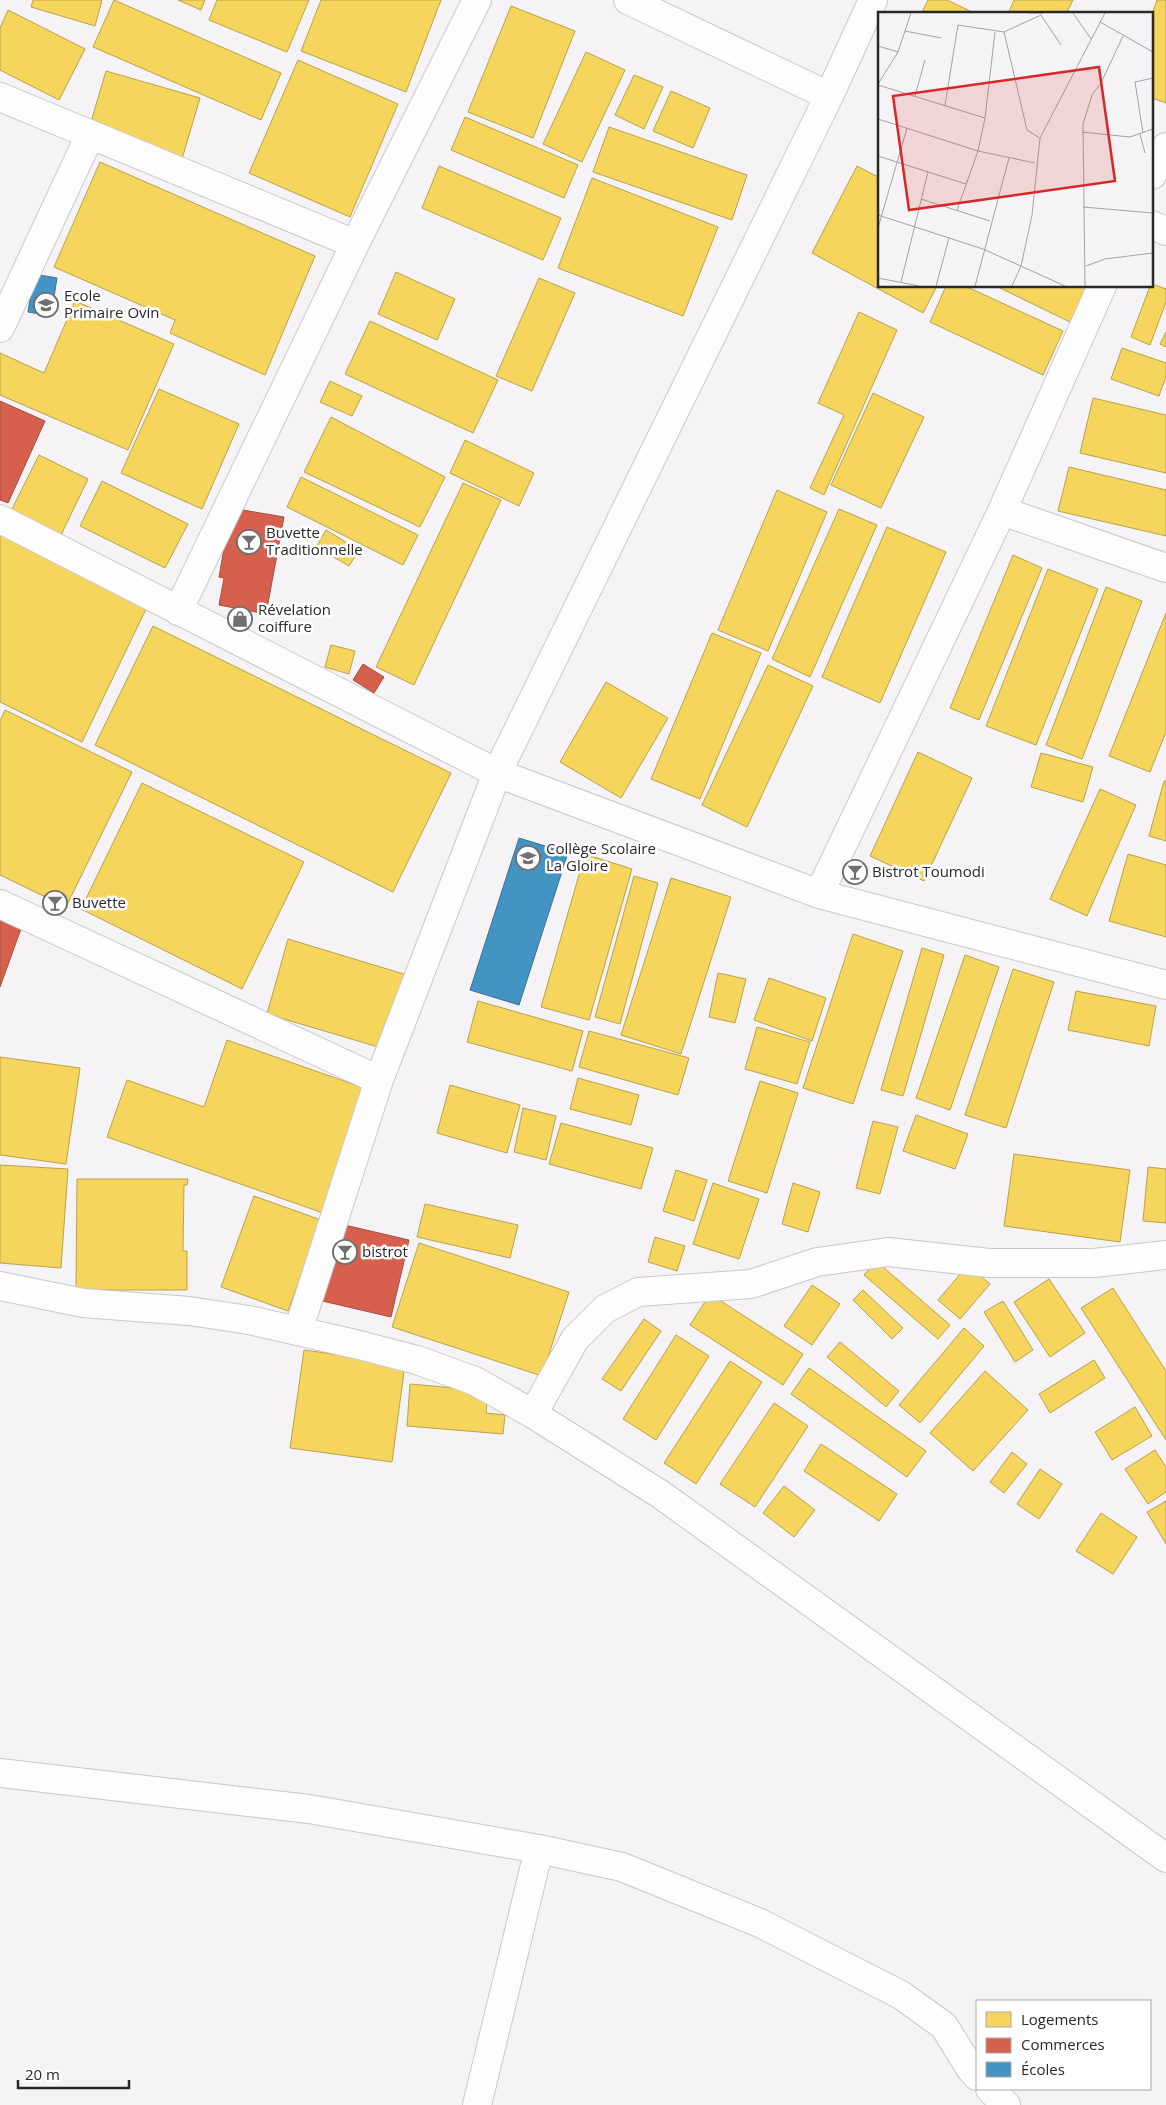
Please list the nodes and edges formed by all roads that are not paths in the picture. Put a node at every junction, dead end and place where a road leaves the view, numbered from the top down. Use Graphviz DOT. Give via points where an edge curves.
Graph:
graph roads {
  1 [pos="476,0"];
  2 [pos="628,0"];
  3 [pos="874,0"];
  4 [pos="829,96"];
  5 [pos="0,97"];
  6 [pos="90,135"];
  7 [pos="1166,147"];
  8 [pos="1154,171"];
  9 [pos="1154,226"];
  10 [pos="1166,231"];
  11 [pos="355,244"];
  12 [pos="1101,288"];
  13 [pos="0,328"];
  14 [pos="1002,511"];
  15 [pos="0,519"];
  16 [pos="1166,568"];
  17 [pos="178,611"];
  18 [pos="497,773"];
  19 [pos="819,894"];
  20 [pos="0,904"];
  21 [pos="1166,985"];
  22 [pos="379,1080"];
  23 [pos="1166,1254"];
  24 [pos="0,1286"];
  25 [pos="298,1331"];
  26 [pos="533,1414"];
  27 [pos="0,1773"];
  28 [pos="539,1849"];
  29 [pos="1166,1858"];
  30 [pos="976,2075"];
  31 [pos="991,2090"];
  32 [pos="477,2105"];
  33 [pos="1006,2105"];
  1 -- 11 [label="street"];
  2 -- 4 [label="street"];
  3 -- 4 [label="street"];
  4 -- 18 [label="street"];
  5 -- 6 [label="street"];
  6 -- 11 [label="street"];
  6 -- 13 [label="street"];
  7 -- 8 [label="street"];
  9 -- 10 [label="street"];
  11 -- 17 [label="street"];
  12 -- 14 [label="street"];
  14 -- 16 [label="street"];
  14 -- 19 [label="street"];
  15 -- 17 [label="street"];
  17 -- 18 [label="street"];
  18 -- 19 [label="street"];
  18 -- 22 [label="street"];
  19 -- 21 [label="street"];
  20 -- 22 [label="street"];
  22 -- 25 [label="street"];
  23 -- 26 [label="street" via="1094,1263 989,1263 888,1252 816,1262 751,1284 638,1292 605,1309 575,1339"];
  24 -- 25 [label="street" via="83,1302 249,1320"];
  25 -- 26 [label="street" via="417,1360 475,1381"];
  26 -- 29 [label="street" via="660,1494"];
  27 -- 28 [label="street" via="309,1809"];
  28 -- 30 [label="street" via="622,1867 760,1923 864,1975 901,1995 944,2026"];
  28 -- 32 [label="street"];
  31 -- 33 [label="street"];
}
